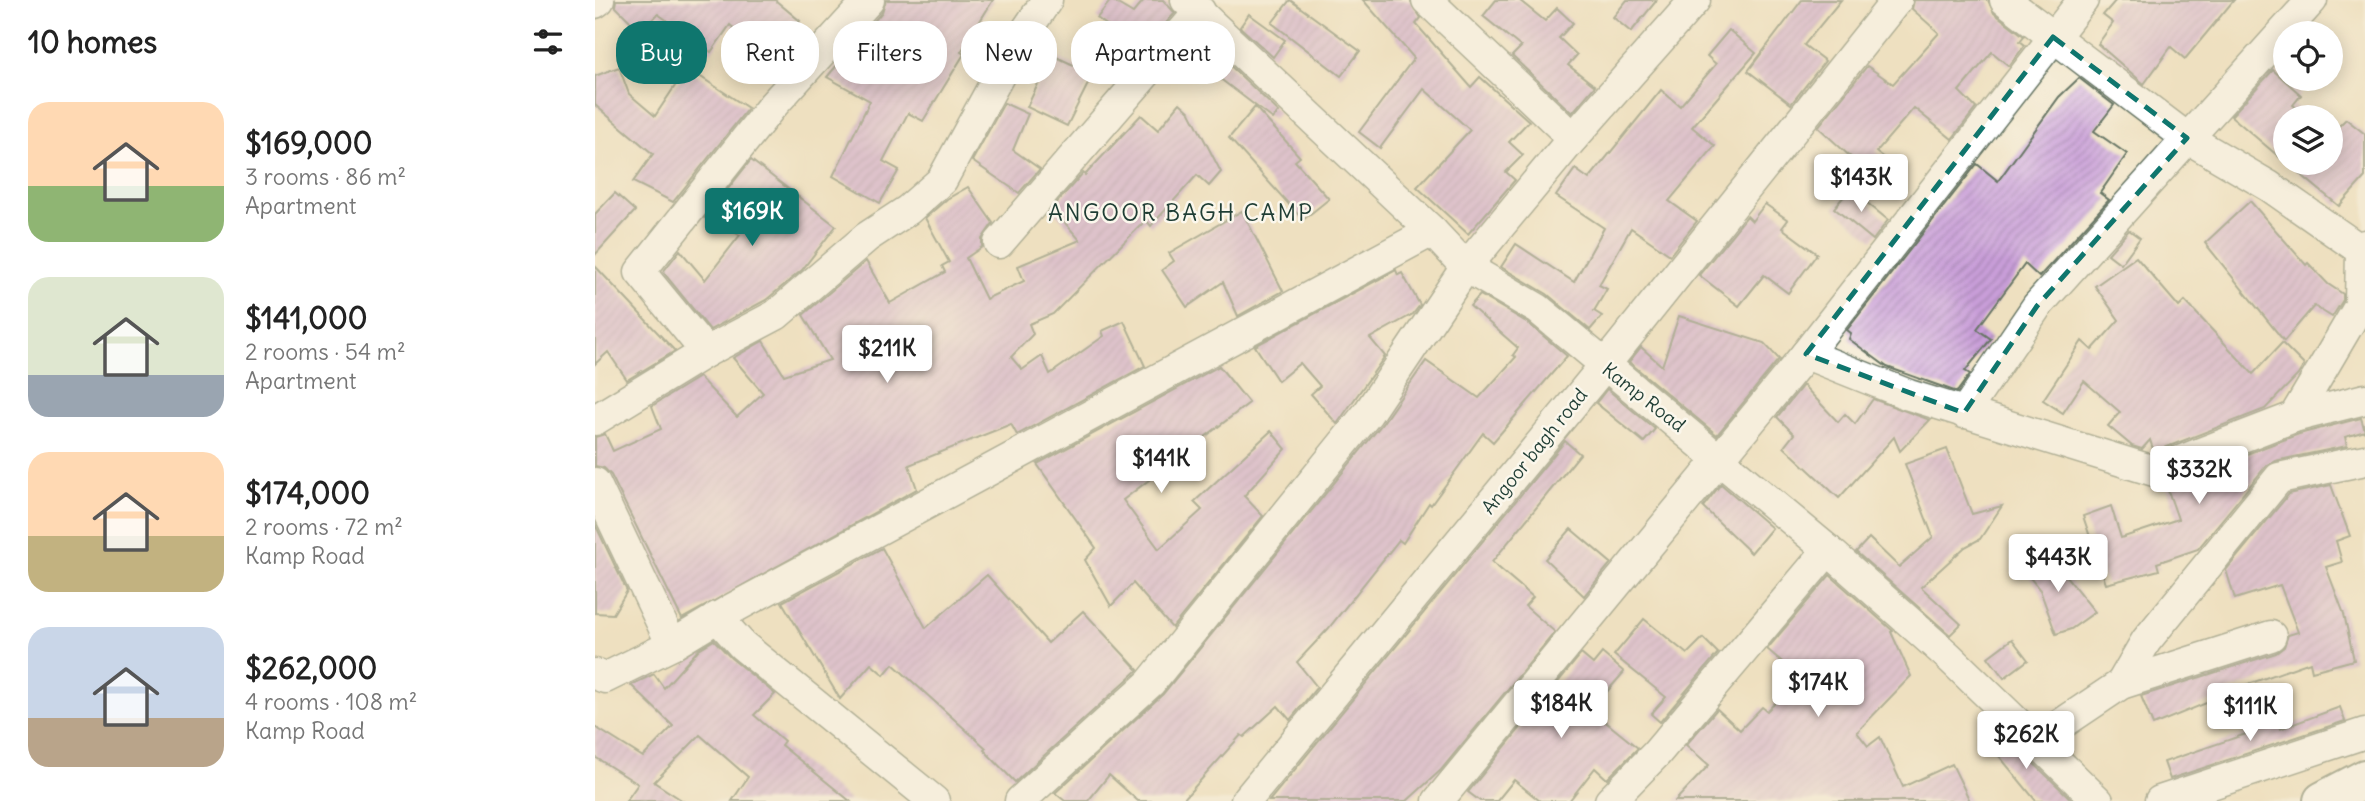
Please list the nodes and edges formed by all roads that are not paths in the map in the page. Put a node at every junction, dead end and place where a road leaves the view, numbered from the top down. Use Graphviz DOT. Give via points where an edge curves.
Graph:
graph roads {
  1 [pos="869,0"];
  2 [pos="1047,0"];
  3 [pos="1427,0"];
  4 [pos="1898,0"];
  5 [pos="2005,0"];
  6 [pos="2083,0"];
  7 [pos="2312,0"];
  8 [pos="1685,4"];
  9 [pos="1193,6"];
  10 [pos="2053,37"];
  11 [pos="1573,138"];
  12 [pos="2187,138"];
  13 [pos="1432,231"];
  14 [pos="999,243"];
  15 [pos="2364,249"];
  16 [pos="1466,267"];
  17 [pos="706,352"];
  18 [pos="1806,354"];
  19 [pos="1604,366"];
  20 [pos="2365,399"];
  21 [pos="1964,413"];
  22 [pos="2294,417"];
  23 [pos="595,420"];
  24 [pos="1719,456"];
  25 [pos="2365,460"];
  26 [pos="595,483"];
  27 [pos="1828,550"];
  28 [pos="717,617"];
  29 [pos="2271,636"];
  30 [pos="672,645"];
  31 [pos="598,680"];
  32 [pos="2121,684"];
  33 [pos="2365,733"];
  34 [pos="2036,741"];
  35 [pos="2365,779"];
  36 [pos="934,801"];
  37 [pos="1020,801"];
  38 [pos="1246,801"];
  39 [pos="1438,801"];
  40 [pos="1610,801"];
  41 [pos="2098,801"];
  42 [pos="2160,801"];
  43 [pos="2323,801"];
  1 -- 17 [label="street" via="772,106 640,272"];
  2 -- 17 [label="street" via="1013,50 942,180 776,315"];
  3 -- 11 [label="street"];
  4 -- 19 [label="street, Angoor bagh road"];
  5 -- 10 [label="street"];
  6 -- 10 [label="street"];
  7 -- 12 [label="street"];
  8 -- 11 [label="street"];
  9 -- 13 [label="street, Kamp Road"];
  9 -- 14 [label="street"];
  10 -- 12 [label="street"];
  10 -- 18 [label="street"];
  11 -- 16 [label="street"];
  12 -- 15 [label="street"];
  12 -- 21 [label="street" via="2037,306"];
  13 -- 16 [label="street, Kamp Road"];
  13 -- 28 [label="street"];
  15 -- 22 [label="street" via="2360,306"];
  16 -- 19 [label="street, Kamp Road" via="1538,309"];
  16 -- 37 [label="street" via="1368,413 1150,683"];
  17 -- 23 [label="street"];
  18 -- 21 [label="street"];
  18 -- 24 [label="street"];
  19 -- 24 [label="street, Kamp Road"];
  19 -- 38 [label="street, Angoor bagh road"];
  20 -- 22 [label="street"];
  21 -- 22 [label="street" via="2154,471"];
  24 -- 27 [label="street, Kamp Road"];
  24 -- 39 [label="street"];
  25 -- 32 [label="street" via="2279,478 2146,641"];
  26 -- 30 [label="street"];
  27 -- 34 [label="street, Kamp Road"];
  27 -- 40 [label="street" via="1656,754"];
  28 -- 30 [label="street"];
  28 -- 36 [label="street" via="742,645"];
  29 -- 32 [label="street"];
  30 -- 31 [label="street"];
  32 -- 34 [label="street"];
  33 -- 42 [label="street"];
  34 -- 41 [label="street, Kamp Road"];
  35 -- 43 [label="main road"];
}
